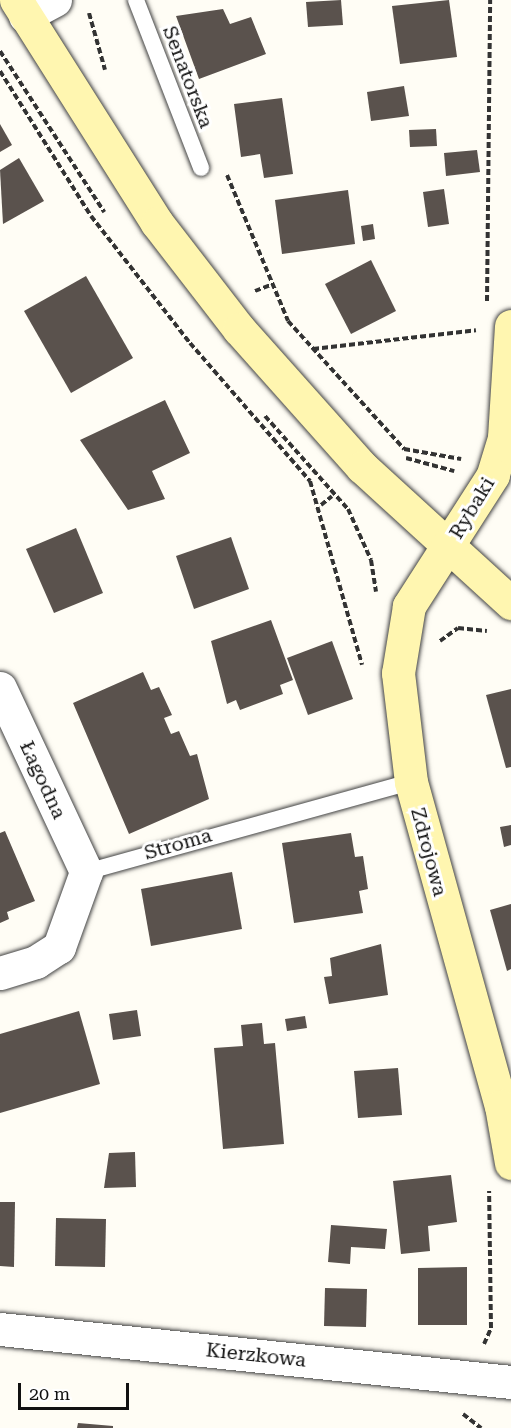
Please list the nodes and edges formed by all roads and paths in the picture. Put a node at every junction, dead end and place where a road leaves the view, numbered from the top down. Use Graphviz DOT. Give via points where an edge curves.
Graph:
graph roads {
  1 [pos="55,0"];
  2 [pos="136,0"];
  3 [pos="490,0"];
  4 [pos="21,8"];
  5 [pos="87,10"];
  6 [pos="0,71"];
  7 [pos="110,80"];
  8 [pos="223,164"];
  9 [pos="201,168"];
  10 [pos="271,285"];
  11 [pos="250,293"];
  12 [pos="487,305"];
  13 [pos="499,327"];
  14 [pos="313,349"];
  15 [pos="468,460"];
  16 [pos="448,548"];
  17 [pos="511,603"];
  18 [pos="364,673"];
  19 [pos="0,688"];
  20 [pos="411,782"];
  21 [pos="86,872"];
  22 [pos="0,973"];
  23 [pos="511,1163"];
  24 [pos="488,1186"];
  25 [pos="0,1329"];
  26 [pos="480,1349"];
  27 [pos="511,1382"];
  28 [pos="455,1407"];
  29 [pos="482,1428"];
  1 -- 4 [label="street"];
  2 -- 9 [label="lane, Senatorska"];
  3 -- 12 [label="path"];
  4 -- 16 [label="street" via="158,223 232,321 355,460"];
  5 -- 7 [label="path"];
  6 -- 18 [label="path" via="91,216 190,343 310,481"];
  8 -- 10 [label="path"];
  10 -- 11 [label="path"];
  10 -- 14 [label="path" via="288,321"];
  13 -- 14 [label="path"];
  13 -- 16 [label="street, Rybaki" via="504,438 493,475"];
  14 -- 15 [label="path" via="404,448"];
  16 -- 17 [label="street"];
  16 -- 20 [label="street, Zdrojowa" via="409,606 400,641 399,713"];
  19 -- 21 [label="street, Łagodna"];
  20 -- 21 [label="lane, Stroma"];
  20 -- 23 [label="street, Zdrojowa" via="501,1106"];
  21 -- 22 [label="street" via="59,947 36,962"];
  24 -- 26 [label="path" via="491,1328"];
  25 -- 27 [label="street, Kierzkowa"];
  28 -- 29 [label="path"];
}
